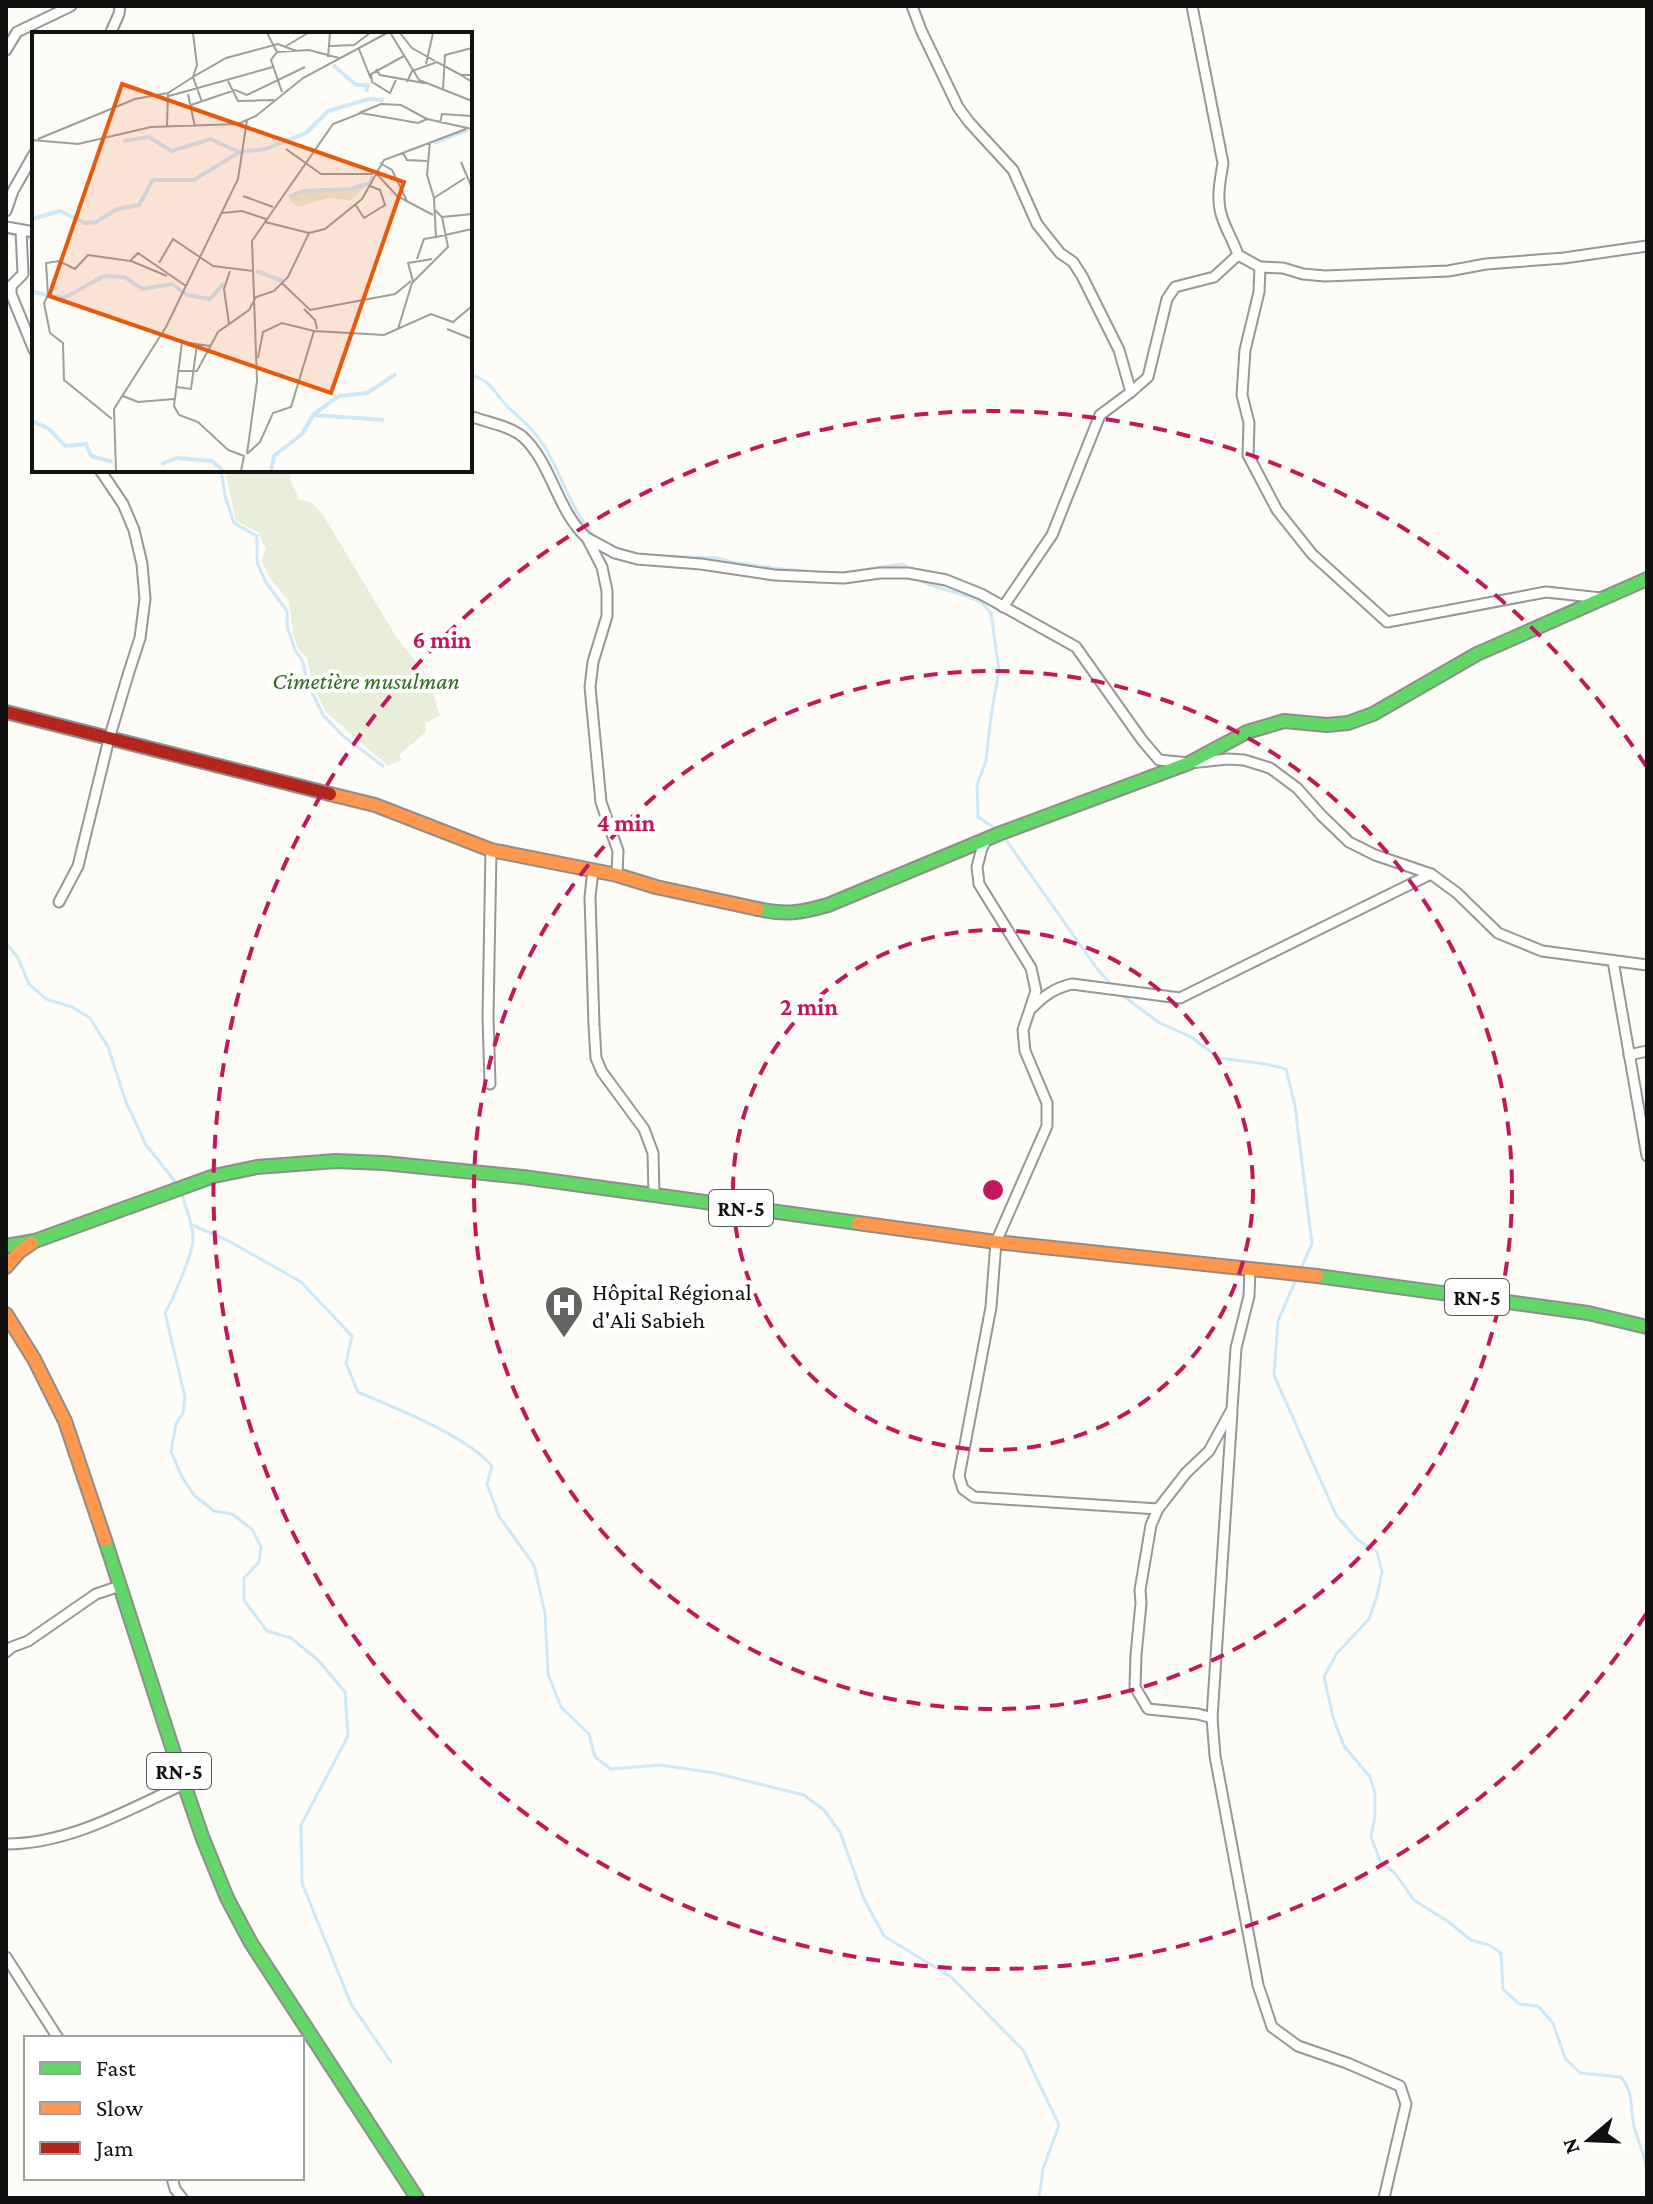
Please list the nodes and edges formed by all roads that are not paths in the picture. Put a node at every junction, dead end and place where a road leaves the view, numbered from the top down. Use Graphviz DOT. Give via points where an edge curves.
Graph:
graph roads {
  1 [pos="71,6"];
  2 [pos="120,6"];
  3 [pos="912,6"];
  4 [pos="1192,6"];
  5 [pos="111,32"];
  6 [pos="6,50"];
  7 [pos="32,158"];
  8 [pos="6,211"];
  9 [pos="6,227"];
  10 [pos="21,230"];
  11 [pos="32,232"];
  12 [pos="1647,246"];
  13 [pos="1238,255"];
  14 [pos="1260,267"];
  15 [pos="32,345"];
  16 [pos="1131,392"];
  17 [pos="472,417"];
  18 [pos="101,472"];
  19 [pos="587,538"];
  20 [pos="1647,579"];
  21 [pos="1601,598"];
  22 [pos="1003,607"];
  23 [pos="6,712"];
  24 [pos="109,739"];
  25 [pos="1189,763"];
  26 [pos="987,839"];
  27 [pos="491,850"];
  28 [pos="593,870"];
  29 [pos="1431,874"];
  30 [pos="617,875"];
  31 [pos="59,902"];
  32 [pos="1613,961"];
  33 [pos="1647,965"];
  34 [pos="1030,1010"];
  35 [pos="1647,1051"];
  36 [pos="1629,1055"];
  37 [pos="490,1084"];
  38 [pos="1647,1156"];
  39 [pos="654,1195"];
  40 [pos="35,1241"];
  41 [pos="996,1242"];
  42 [pos="6,1246"];
  43 [pos="6,1267"];
  44 [pos="1250,1269"];
  45 [pos="6,1314"];
  46 [pos="1647,1327"];
  47 [pos="1232,1409"];
  48 [pos="1158,1509"];
  49 [pos="120,1586"];
  50 [pos="6,1652"];
  51 [pos="1212,1718"];
  52 [pos="184,1784"];
  53 [pos="6,1844"];
  54 [pos="6,1957"];
  55 [pos="57,2036"];
  56 [pos="173,2180"];
  57 [pos="182,2198"];
  58 [pos="417,2198"];
  59 [pos="1384,2198"];
  1 -- 6 [label="street" via="17,32"];
  2 -- 5 [label="street"];
  3 -- 16 [label="street" via="958,107 1013,170 1037,224 1082,276 1119,350"];
  4 -- 13 [label="street" via="1223,163 1221,216"];
  7 -- 8 [label="street"];
  9 -- 10 [label="street"];
  10 -- 11 [label="street"];
  10 -- 15 [label="street" via="23,274 11,286 11,294"];
  12 -- 14 [label="street" via="1448,271 1325,276"];
  13 -- 14 [label="street"];
  13 -- 16 [label="street" via="1214,277 1175,287 1167,299 1148,377"];
  14 -- 21 [label="street" via="1242,395 1249,423 1248,455 1277,510 1312,554 1387,622 1546,592"];
  16 -- 22 [label="street" via="1100,415 1052,535"];
  17 -- 19 [label="street" via="524,438"];
  18 -- 24 [label="street" via="134,530 145,599 140,638"];
  19 -- 22 [label="street" via="637,559 774,575 844,578 908,573 946,580"];
  19 -- 30 [label="street" via="607,591 607,616 590,687 601,802 618,851"];
  20 -- 21 [label="main road"];
  21 -- 25 [label="main road" via="1458,664 1373,714 1338,724 1284,721 1247,732"];
  22 -- 25 [label="street" via="1076,647 1159,760"];
  23 -- 24 [label="main road"];
  24 -- 27 [label="main road" via="375,805"];
  24 -- 31 [label="street" via="78,866"];
  25 -- 26 [label="main road"];
  25 -- 29 [label="street" via="1228,759 1270,768 1349,842"];
  26 -- 30 [label="main road" via="799,913 782,914"];
  26 -- 34 [label="street" via="977,867 979,884 1031,968 1036,991"];
  27 -- 28 [label="main road"];
  27 -- 37 [label="street"];
  28 -- 30 [label="main road"];
  28 -- 39 [label="street" via="596,1058 644,1129 653,1153"];
  29 -- 32 [label="street" via="1498,933 1542,951"];
  29 -- 34 [label="street" via="1180,998 1072,984 1057,987"];
  32 -- 33 [label="street"];
  32 -- 36 [label="street"];
  34 -- 41 [label="street" via="1023,1030 1025,1051 1047,1103 1047,1126"];
  35 -- 36 [label="street"];
  36 -- 38 [label="street"];
  39 -- 40 [label="main road, RN-5" via="336,1161 214,1176"];
  39 -- 41 [label="main road, RN-5"];
  40 -- 42 [label="main road, RN-5"];
  40 -- 43 [label="main road, RN-5"];
  41 -- 44 [label="main road, RN-5"];
  41 -- 48 [label="street" via="991,1307 959,1476 963,1489 974,1497"];
  44 -- 46 [label="main road, RN-5" via="1588,1313"];
  44 -- 47 [label="street"];
  45 -- 49 [label="main road, RN-5" via="55,1395"];
  47 -- 48 [label="street" via="1209,1451"];
  47 -- 51 [label="street"];
  48 -- 51 [label="street" via="1140,1590 1135,1687 1148,1709"];
  49 -- 50 [label="street" via="96,1594"];
  49 -- 52 [label="main road, RN-5"];
  51 -- 59 [label="street" via="1258,1985 1272,2027 1298,2046 1400,2086 1406,2104"];
  52 -- 53 [label="street" via="68,1834"];
  52 -- 58 [label="main road, RN-5" via="227,1898 251,1943"];
  54 -- 55 [label="street"];
  56 -- 57 [label="street"];
}
